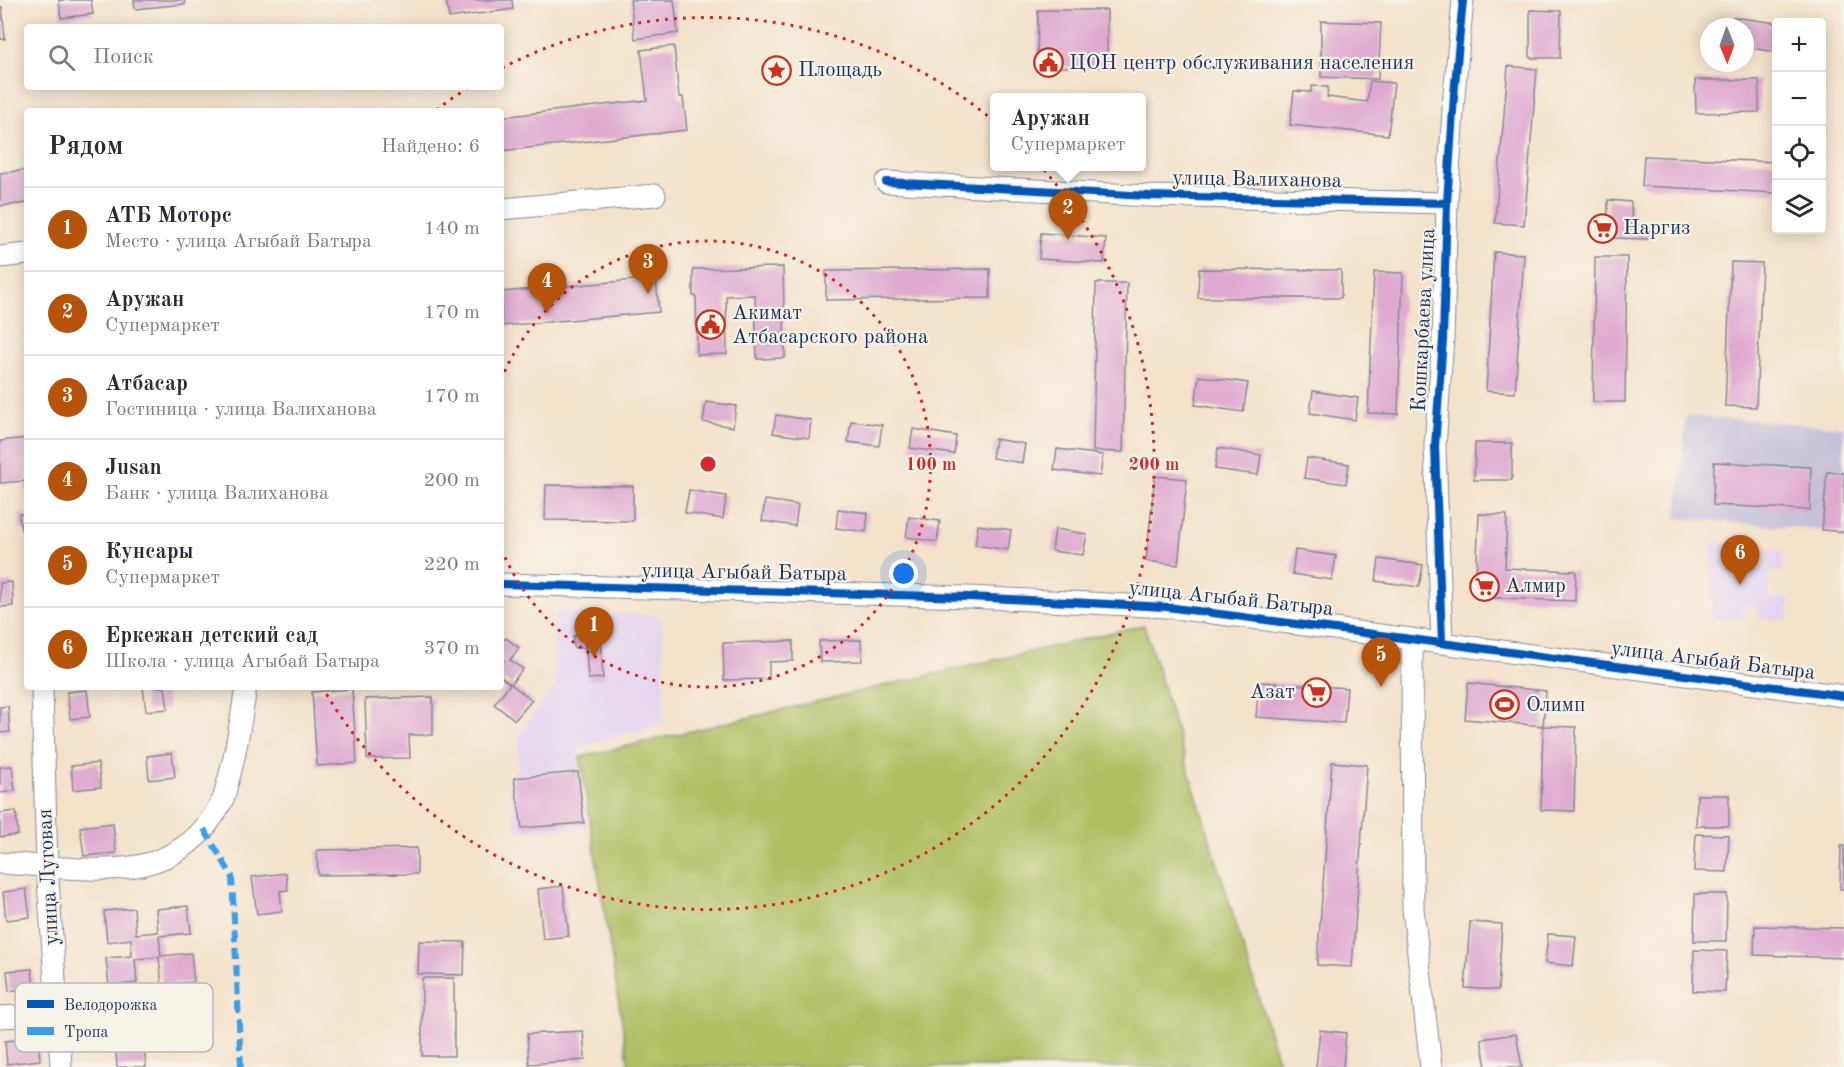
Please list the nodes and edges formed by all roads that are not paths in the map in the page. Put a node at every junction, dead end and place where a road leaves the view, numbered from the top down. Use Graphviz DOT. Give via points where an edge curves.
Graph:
graph roads {
  1 [pos="1463,0"];
  2 [pos="886,182"];
  3 [pos="655,195"];
  4 [pos="1447,203"];
  5 [pos="504,209"];
  6 [pos="24,254"];
  7 [pos="0,257"];
  8 [pos="504,584"];
  9 [pos="1412,639"];
  10 [pos="1442,643"];
  11 [pos="42,690"];
  12 [pos="246,690"];
  13 [pos="1844,696"];
  14 [pos="0,863"];
  15 [pos="47,866"];
  16 [pos="56,983"];
  17 [pos="15,1016"];
  18 [pos="0,1017"];
  19 [pos="1431,1067"];
  1 -- 4 [label="street, Кошкарбаева улица"];
  2 -- 4 [label="street, улица Валиханова" via="1149,196"];
  3 -- 5 [label="street"];
  4 -- 10 [label="street, Кошкарбаева улица" via="1435,446"];
  6 -- 7 [label="street"];
  8 -- 9 [label="street, улица Агыбай Батыра" via="968,597 1167,607"];
  9 -- 10 [label="street, улица Агыбай Батыра"];
  9 -- 19 [label="street" via="1413,909"];
  10 -- 13 [label="street, улица Агыбай Батыра"];
  11 -- 15 [label="street, улица Луговая"];
  12 -- 15 [label="street" via="222,802 191,843 158,862 130,869"];
  14 -- 15 [label="street"];
  15 -- 16 [label="street, улица Луговая"];
  17 -- 18 [label="street"];
}
